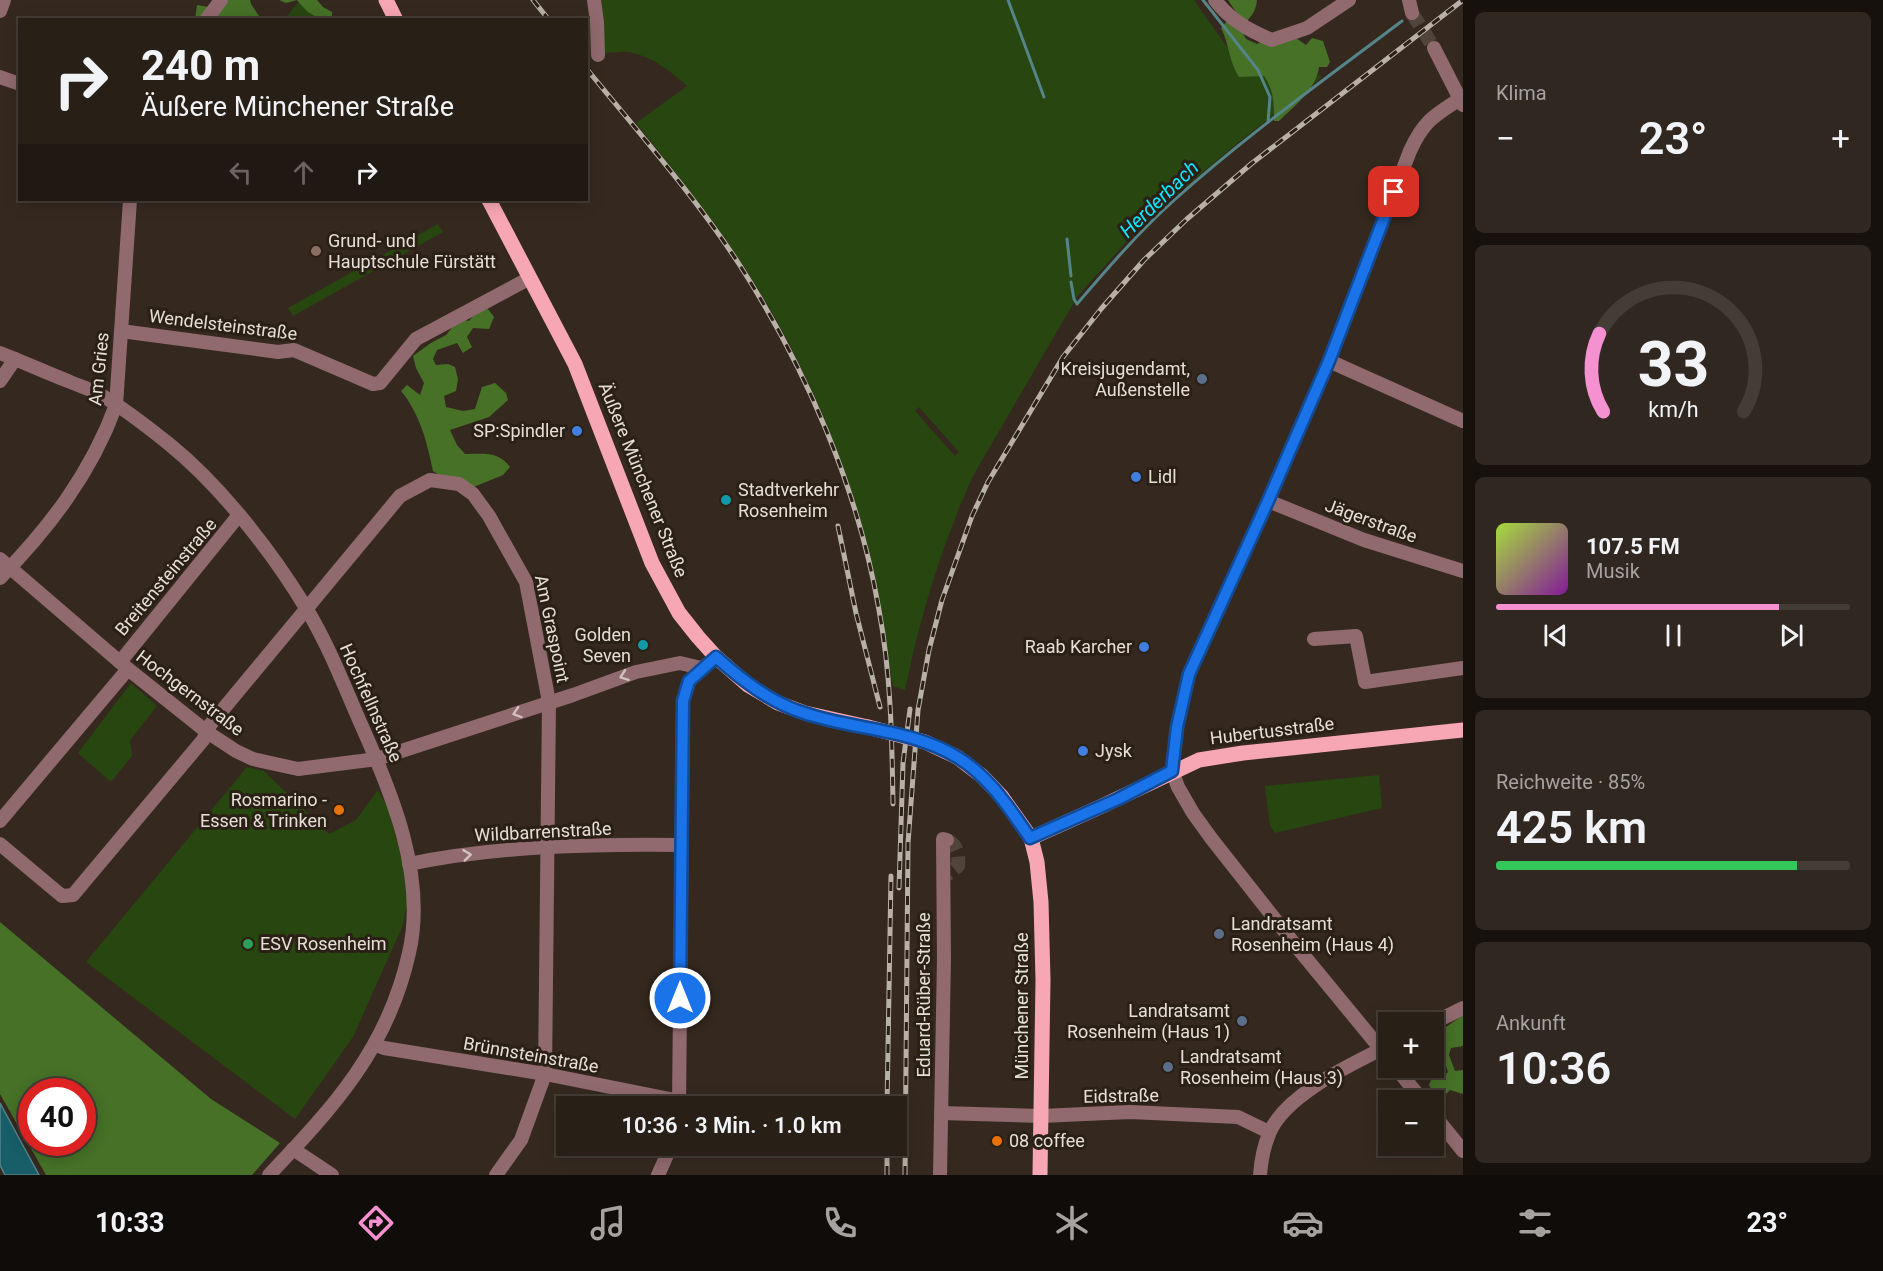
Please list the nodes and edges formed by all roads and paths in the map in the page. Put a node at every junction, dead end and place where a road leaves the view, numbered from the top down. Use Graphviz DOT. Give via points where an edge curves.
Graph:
graph roads {
  1 [pos="4,0"];
  2 [pos="221,0"];
  3 [pos="386,0"];
  4 [pos="594,0"];
  5 [pos="1215,0"];
  6 [pos="1344,4"];
  7 [pos="0,11"];
  8 [pos="208,18"];
  9 [pos="395,18"];
  10 [pos="1434,48"];
  11 [pos="598,55"];
  12 [pos="0,77"];
  13 [pos="18,83"];
  14 [pos="1462,101"];
  15 [pos="130,201"];
  16 [pos="490,201"];
  17 [pos="530,278"];
  18 [pos="121,331"];
  19 [pos="0,353"];
  20 [pos="15,359"];
  21 [pos="1329,361"];
  22 [pos="0,381"];
  23 [pos="116,405"];
  24 [pos="1463,421"];
  25 [pos="1268,501"];
  26 [pos="239,515"];
  27 [pos="5,563"];
  28 [pos="1463,571"];
  29 [pos="0,579"];
  30 [pos="306,608"];
  31 [pos="1314,639"];
  32 [pos="716,657"];
  33 [pos="124,665"];
  34 [pos="1463,668"];
  35 [pos="701,669"];
  36 [pos="549,702"];
  37 [pos="1463,730"];
  38 [pos="207,732"];
  39 [pos="377,759"];
  40 [pos="1172,771"];
  41 [pos="0,821"];
  42 [pos="1030,838"];
  43 [pos="947,840"];
  44 [pos="0,843"];
  45 [pos="680,844"];
  46 [pos="548,848"];
  47 [pos="409,864"];
  48 [pos="1463,1008"];
  49 [pos="1444,1018"];
  50 [pos="1378,1042"];
  51 [pos="376,1044"];
  52 [pos="1378,1055"];
  53 [pos="544,1074"];
  54 [pos="1404,1078"];
  55 [pos="1414,1090"];
  56 [pos="643,1096"];
  57 [pos="679,1096"];
  58 [pos="941,1113"];
  59 [pos="1041,1116"];
  60 [pos="1444,1127"];
  61 [pos="1269,1132"];
  62 [pos="294,1149"];
  63 [pos="1463,1151"];
  64 [pos="667,1156"];
  65 [pos="269,1175"];
  66 [pos="332,1175"];
  67 [pos="496,1175"];
  68 [pos="658,1175"];
  69 [pos="940,1175"];
  70 [pos="1040,1175"];
  71 [pos="1260,1175"];
  1 -- 7 [label="street"];
  2 -- 8 [label="street"];
  3 -- 9 [label="main road"];
  4 -- 11 [label="street"];
  5 -- 6 [label="street" via="1247,29 1272,40 1307,28"];
  10 -- 14 [label="street"];
  12 -- 13 [label="street"];
  14 -- 21 [label="street" via="1432,117 1418,134"];
  15 -- 18 [label="street, Am Gries"];
  16 -- 17 [label="main road, Äußere Münchener Straße"];
  17 -- 18 [label="street, Wendelsteinstraße" via="416,339 380,383 373,384 294,350 278,352"];
  17 -- 32 [label="main road, Äußere Münchener Straße" via="575,364 652,563 679,613"];
  18 -- 23 [label="street, Am Gries"];
  19 -- 20 [label="street, Hochfellnstraße"];
  20 -- 22 [label="street"];
  20 -- 23 [label="street, Hochfellnstraße" via="102,395"];
  21 -- 24 [label="street"];
  21 -- 25 [label="street"];
  23 -- 26 [label="street, Hochfellnstraße" via="171,445"];
  23 -- 27 [label="street, Am Gries" via="102,439 56,517"];
  25 -- 28 [label="street, Jägerstraße" via="1364,540"];
  25 -- 40 [label="street" via="1189,674"];
  26 -- 30 [label="street, Hochfellnstraße"];
  26 -- 33 [label="street, Breitensteinstraße"];
  27 -- 29 [label="street, Am Gries"];
  27 -- 33 [label="street, Hochgernstraße"];
  30 -- 36 [label="street, Am Graspoint" via="400,496 430,480 459,484 473,494 489,516 526,582"];
  30 -- 38 [label="street, Am Graspoint"];
  30 -- 39 [label="street, Hochfellnstraße"];
  31 -- 34 [label="street" via="1356,636 1365,681"];
  32 -- 35 [label="street"];
  32 -- 42 [label="main road, Äußere Münchener Straße, bridge" via="748,685 778,703 925,742 957,757 1002,797"];
  33 -- 38 [label="street, Hochgernstraße"];
  33 -- 41 [label="street, Breitensteinstraße"];
  35 -- 36 [label="street, Hochgernstraße, one-way" via="680,663 636,672"];
  35 -- 45 [label="street" via="689,681 683,701"];
  36 -- 39 [label="street, Hochgernstraße, one-way"];
  36 -- 46 [label="street, Am Graspoint"];
  37 -- 40 [label="main road, Hubertusstraße" via="1234,754 1199,760"];
  38 -- 39 [label="street, Hochgernstraße" via="253,759 298,769"];
  38 -- 44 [label="street, Am Graspoint" via="73,895 62,896"];
  39 -- 47 [label="street, Hochfellnstraße" via="389,788"];
  40 -- 42 [label="main road, Hubertusstraße"];
  40 -- 50 [label="street" via="1211,838"];
  42 -- 59 [label="main road, Münchener Straße" via="1041,902"];
  43 -- 58 [label="street, Eduard-Rüber-Straße" via="943,840"];
  45 -- 46 [label="street, Wildbarrenstraße"];
  45 -- 57 [label="street"];
  47 -- 46 [label="street, Wildbarrenstraße, one-way" via="468,854"];
  46 -- 53 [label="street, Am Graspoint"];
  47 -- 51 [label="street, Hochfellnstraße" via="414,913 410,951 399,990"];
  48 -- 49 [label="street"];
  51 -- 53 [label="street, Brünnsteinstraße"];
  51 -- 62 [label="street, Hochfellnstraße" via="350,1085"];
  52 -- 61 [label="street" via="1302,1093"];
  53 -- 56 [label="street, Brünnsteinstraße"];
  53 -- 67 [label="street, Am Graspoint" via="521,1140"];
  54 -- 55 [label="street"];
  58 -- 59 [label="street"];
  58 -- 69 [label="street, Eduard-Rüber-Straße"];
  59 -- 61 [label="street, Eidstraße" via="1130,1112 1238,1117"];
  59 -- 70 [label="main road, Münchener Straße"];
  60 -- 63 [label="street"];
  61 -- 71 [label="street"];
  62 -- 65 [label="street, Hochfellnstraße"];
  62 -- 66 [label="street"];
  64 -- 68 [label="street"];
}
